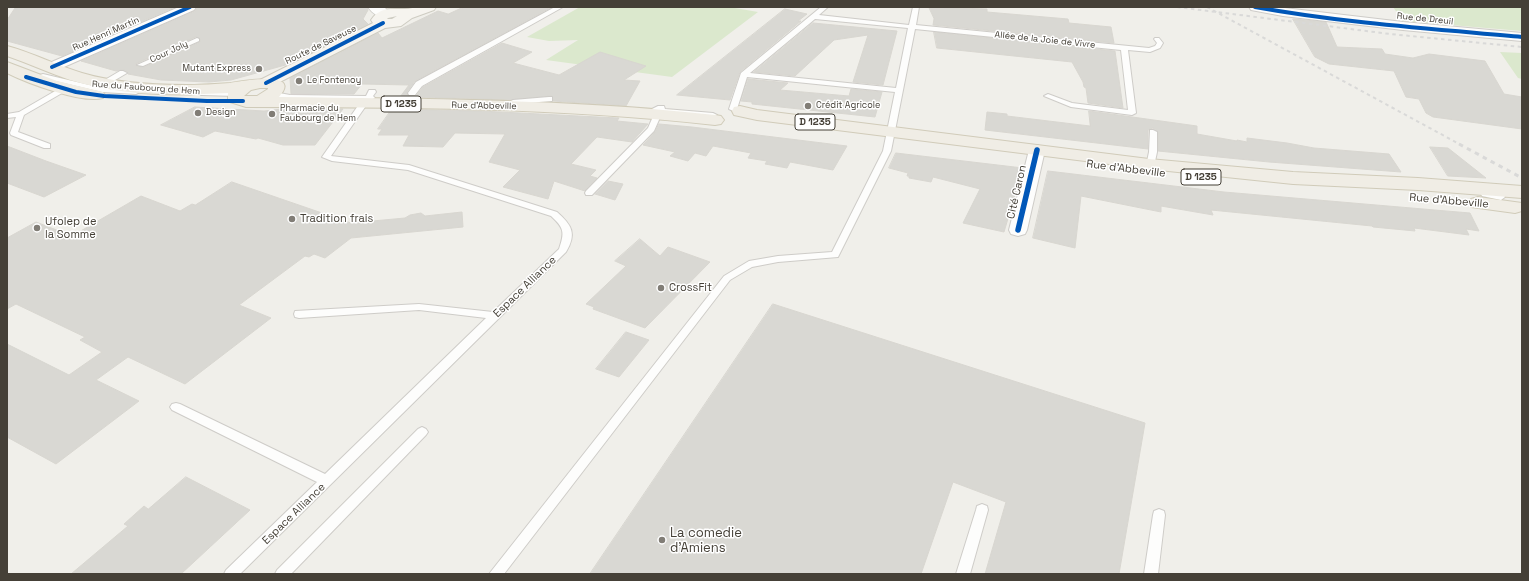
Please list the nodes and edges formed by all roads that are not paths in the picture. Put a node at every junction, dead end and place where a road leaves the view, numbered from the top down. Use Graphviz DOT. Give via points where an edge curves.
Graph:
graph roads {
  1 [pos="190,7"];
  2 [pos="429,7"];
  3 [pos="560,7"];
  4 [pos="825,7"];
  5 [pos="916,7"];
  6 [pos="1256,7"];
  7 [pos="381,15"];
  8 [pos="815,16"];
  9 [pos="912,26"];
  10 [pos="1522,37"];
  11 [pos="1157,39"];
  12 [pos="197,40"];
  13 [pos="1124,48"];
  14 [pos="7,51"];
  15 [pos="141,65"];
  16 [pos="7,67"];
  17 [pos="52,67"];
  18 [pos="123,74"];
  19 [pos="744,75"];
  20 [pos="26,78"];
  21 [pos="102,84"];
  22 [pos="272,88"];
  23 [pos="65,89"];
  24 [pos="899,90"];
  25 [pos="412,93"];
  26 [pos="244,96"];
  27 [pos="1048,96"];
  28 [pos="368,98"];
  29 [pos="550,103"];
  30 [pos="661,110"];
  31 [pos="21,114"];
  32 [pos="729,115"];
  33 [pos="7,116"];
  34 [pos="1153,132"];
  35 [pos="890,136"];
  36 [pos="47,146"];
  37 [pos="1036,154"];
  38 [pos="1149,167"];
  39 [pos="589,193"];
  40 [pos="1513,199"];
  41 [pos="1018,230"];
  42 [pos="299,314"];
  43 [pos="496,316"];
  44 [pos="176,407"];
  45 [pos="422,432"];
  46 [pos="327,481"];
  47 [pos="982,510"];
  48 [pos="1159,514"];
  49 [pos="231,574"];
  50 [pos="282,574"];
  51 [pos="496,574"];
  52 [pos="963,574"];
  53 [pos="1151,574"];
  1 -- 17 [label="street, Rue Henri Martin"];
  2 -- 7 [label="main road, Route de Saveuse" via="406,15 406,18 399,22"];
  3 -- 25 [label="lane" via="419,84"];
  4 -- 8 [label="lane"];
  5 -- 9 [label="lane"];
  6 -- 10 [label="street, Rue de Dreuil" via="1403,26"];
  7 -- 22 [label="main road, Route de Saveuse"];
  8 -- 9 [label="lane, Allée de la Joie de Vivre"];
  8 -- 19 [label="lane"];
  9 -- 13 [label="lane, Allée de la Joie de Vivre"];
  9 -- 24 [label="lane"];
  11 -- 13 [label="lane, Allée de la Joie de Vivre" via="1160,43 1158,47 1150,50"];
  12 -- 15 [label="lane, Cour Joly"];
  13 -- 27 [label="lane" via="1132,113 1071,105"];
  14 -- 17 [label="main road, Rue du Faubourg de Hem / D 1235"];
  16 -- 20 [label="main road, Rue du Faubourg de Hem / D 1235"];
  17 -- 21 [label="main road, Rue du Faubourg de Hem / D 1235"];
  18 -- 21 [label="lane"];
  19 -- 24 [label="lane"];
  19 -- 32 [label="lane"];
  20 -- 23 [label="main road, Rue du Faubourg de Hem / D 1235"];
  20 -- 26 [label="lane" via="43,76 102,90"];
  21 -- 26 [label="main road, Rue du Faubourg de Hem / D 1235" via="220,89"];
  22 -- 26 [label="main road" via="265,98"];
  22 -- 28 [label="main road, Rue d'Abbeville / D 1235"];
  23 -- 26 [label="main road, Rue du Faubourg de Hem / D 1235" via="104,96 207,101"];
  23 -- 31 [label="lane"];
  24 -- 35 [label="lane"];
  25 -- 28 [label="main road, Rue d'Abbeville / D 1235"];
  25 -- 29 [label="main road, Rue d'Abbeville / D 1235"];
  26 -- 28 [label="main road, Rue d'Abbeville / D 1235"];
  28 -- 29 [label="main road, Rue d'Abbeville / D 1235"];
  28 -- 43 [label="lane, Espace Alliance" via="326,157 332,160 409,168 554,214 565,224 568,236 563,250"];
  29 -- 30 [label="main road, Rue d'Abbeville / D 1235"];
  30 -- 32 [label="main road, Rue d'Abbeville / D 1235"];
  30 -- 39 [label="lane" via="651,129"];
  31 -- 33 [label="lane"];
  31 -- 36 [label="lane" via="14,133"];
  32 -- 35 [label="main road, Rue d'Abbeville / D 1235"];
  34 -- 38 [label="lane" via="1153,152"];
  35 -- 37 [label="main road, Rue d'Abbeville / D 1235"];
  35 -- 51 [label="lane" via="886,151 834,255 750,264 727,278"];
  37 -- 38 [label="main road, Rue d'Abbeville / D 1235"];
  37 -- 41 [label="street, Cité Caron"];
  38 -- 40 [label="main road, Rue d'Abbeville / D 1235" via="1275,186 1481,203"];
  42 -- 43 [label="lane" via="419,307"];
  43 -- 46 [label="lane, Espace Alliance"];
  44 -- 46 [label="lane"];
  45 -- 50 [label="lane"];
  46 -- 49 [label="lane, Espace Alliance"];
  47 -- 52 [label="lane"];
  48 -- 53 [label="lane"];
}
